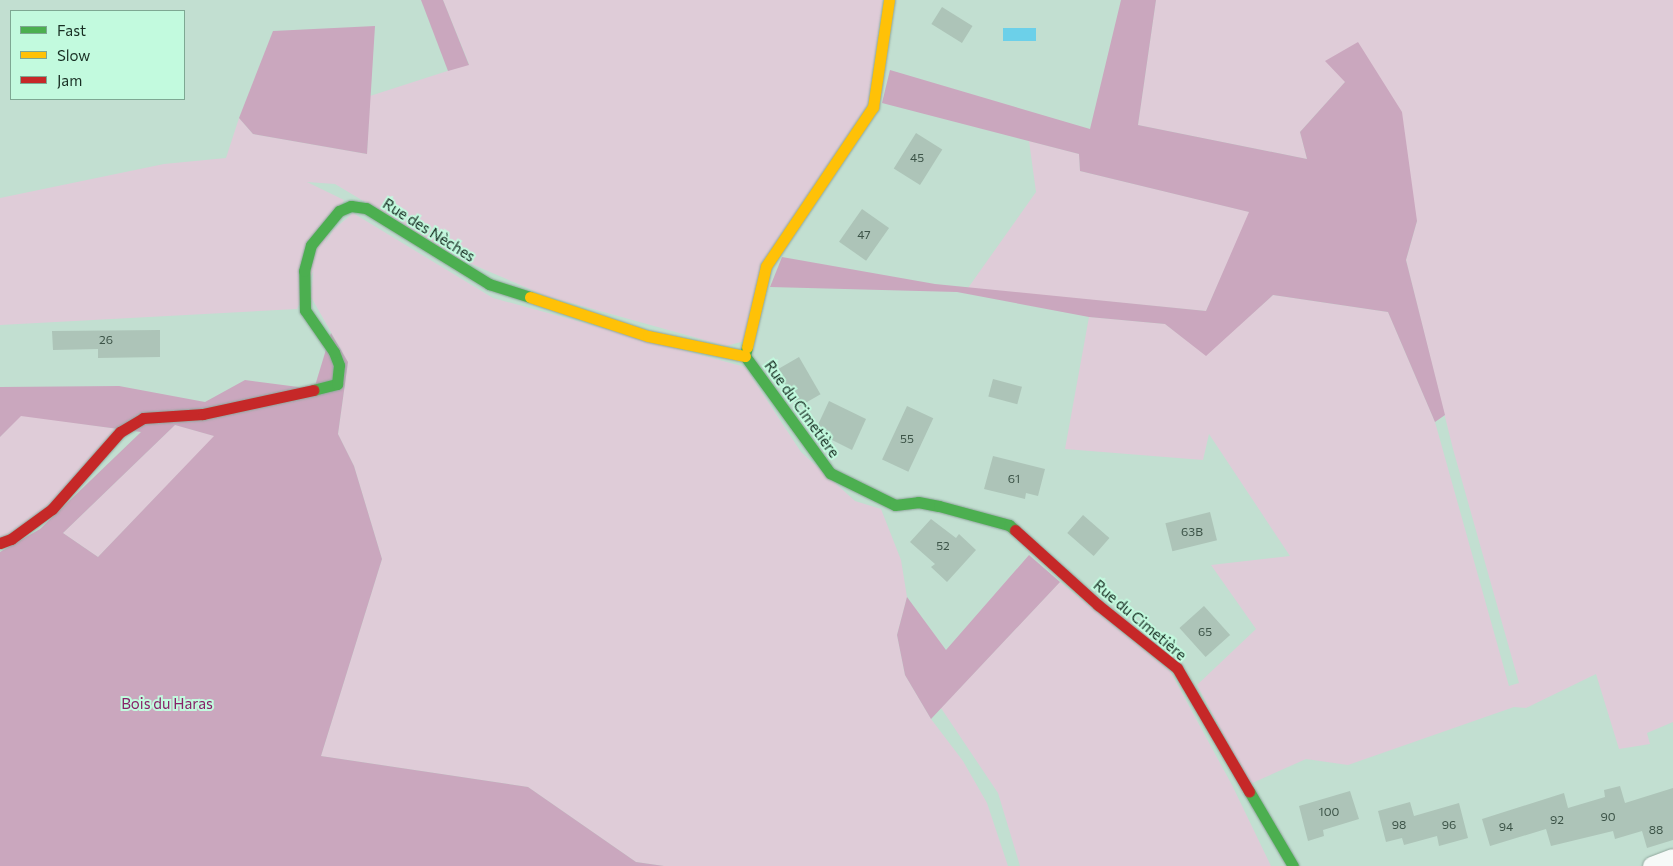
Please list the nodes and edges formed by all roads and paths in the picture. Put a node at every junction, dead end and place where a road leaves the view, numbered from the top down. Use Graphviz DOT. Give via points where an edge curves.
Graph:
graph roads {
  1 [pos="889,0"];
  2 [pos="745,356"];
  3 [pos="0,543"];
  4 [pos="1673,858"];
  5 [pos="1293,866"];
  6 [pos="1652,866"];
  1 -- 2 [label="street, Rue du Cimetière" via="873,107 766,266"];
  2 -- 3 [label="street, Rue des Nèches" via="648,336 489,284 366,208 351,206 339,211 311,245 304,271 305,310 334,352 339,366 337,384 261,404 203,414 143,418 120,432 52,509 11,539"];
  2 -- 5 [label="street, Rue du Cimetière" via="830,473 895,505 918,502 948,507 1009,525 1098,605 1177,668"];
  4 -- 6 [label="street"];
}
